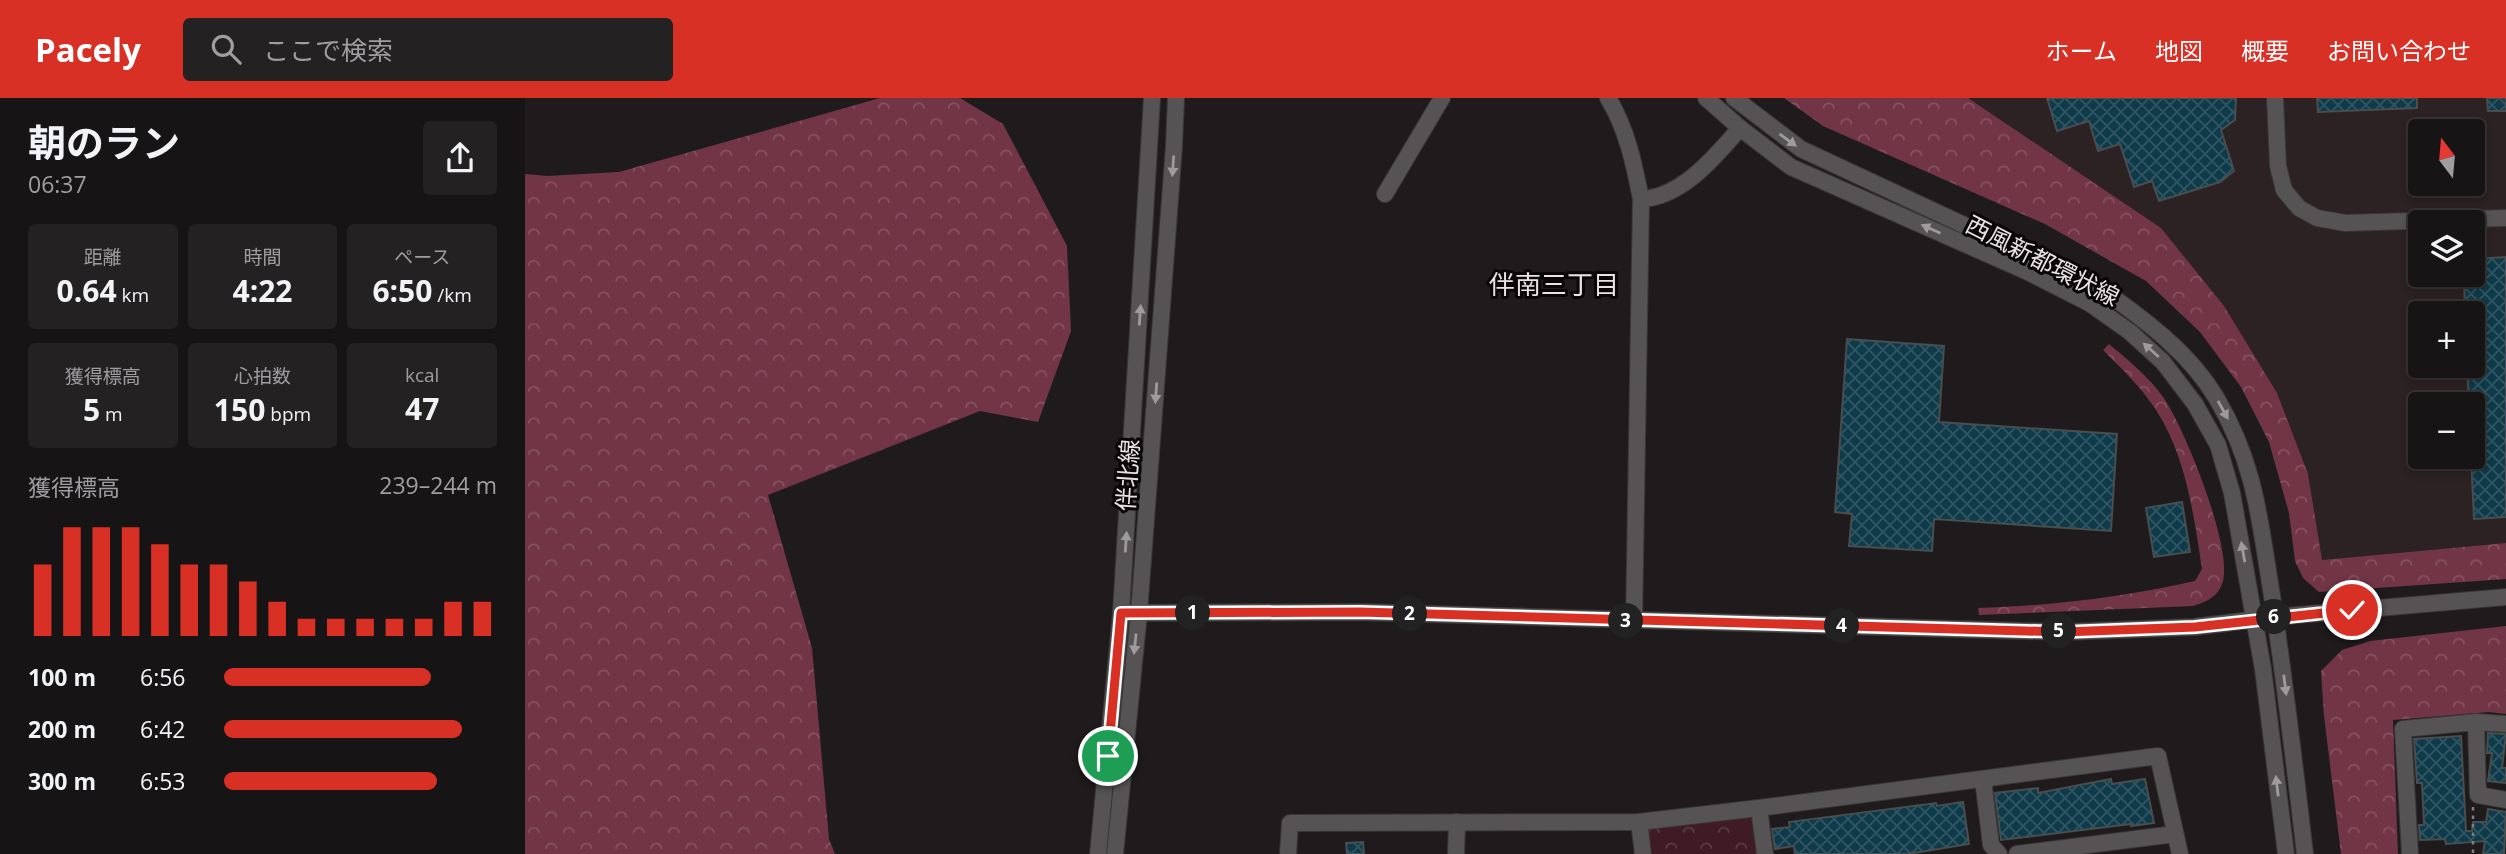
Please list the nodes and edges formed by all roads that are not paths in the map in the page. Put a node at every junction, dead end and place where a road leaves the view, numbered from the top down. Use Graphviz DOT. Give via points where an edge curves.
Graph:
graph roads {
  1 [pos="1152,98"];
  2 [pos="1175,98"];
  3 [pos="1442,98"];
  4 [pos="1608,98"];
  5 [pos="1706,98"];
  6 [pos="1734,98"];
  7 [pos="2275,98"];
  8 [pos="1740,128"];
  9 [pos="1385,194"];
  10 [pos="1641,200"];
  11 [pos="2506,218"];
  12 [pos="2506,597"];
  13 [pos="1121,613"];
  14 [pos="1139,613"];
  15 [pos="2275,617"];
  16 [pos="2255,620"];
  17 [pos="1634,621"];
  18 [pos="2476,722"];
  19 [pos="2506,724"];
  20 [pos="1983,779"];
  21 [pos="2506,800"];
  22 [pos="1759,808"];
  23 [pos="1457,822"];
  24 [pos="1639,822"];
  25 [pos="2175,835"];
  26 [pos="1098,854"];
  27 [pos="1115,854"];
  28 [pos="1288,854"];
  29 [pos="1456,854"];
  30 [pos="1643,854"];
  31 [pos="1765,854"];
  32 [pos="1999,854"];
  33 [pos="2017,854"];
  34 [pos="2179,854"];
  35 [pos="2286,854"];
  36 [pos="2305,854"];
  37 [pos="2410,854"];
  13 -- 1 [label="street, 伴北線, one-way"];
  2 -- 14 [label="street, 伴北線, one-way"];
  3 -- 9 [label="street"];
  4 -- 10 [label="street" via="1632,155"];
  5 -- 8 [label="street, 西風新都環状線"];
  6 -- 15 [label="street, 西風新都環状線, one-way" via="1801,149 2103,289 2145,319 2185,357 2216,396 2239,439 2254,486"];
  7 -- 11 [label="street" via="2278,166 2284,190 2299,208 2317,218 2345,223"];
  8 -- 10 [label="street" via="1693,177 1656,199"];
  16 -- 8 [label="street, 西風新都環状線, one-way" via="2232,493 2218,445 2164,362 2089,303 1791,167"];
  10 -- 17 [label="street"];
  12 -- 15 [label="street"];
  13 -- 14 [label="street"];
  13 -- 26 [label="street, 伴北線"];
  14 -- 17 [label="street" via="1360,612"];
  14 -- 27 [label="street, 伴北線, one-way"];
  15 -- 16 [label="street"];
  15 -- 36 [label="street, 西風新都環状線, one-way"];
  16 -- 17 [label="street" via="2064,632"];
  35 -- 16 [label="street, 西風新都環状線, one-way"];
  18 -- 19 [label="street"];
  18 -- 21 [label="street" via="2478,795"];
  18 -- 37 [label="street" via="2403,729"];
  20 -- 22 [label="street"];
  20 -- 25 [label="street" via="2158,757"];
  20 -- 32 [label="street" via="1991,845"];
  22 -- 24 [label="street"];
  22 -- 31 [label="street"];
  23 -- 24 [label="street"];
  23 -- 28 [label="street" via="1290,823"];
  23 -- 29 [label="street"];
  24 -- 30 [label="street"];
  25 -- 33 [label="street"];
  25 -- 34 [label="street"];
}
